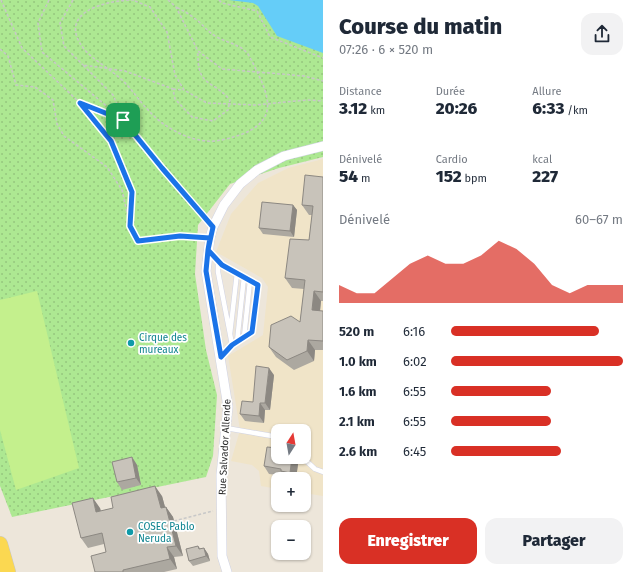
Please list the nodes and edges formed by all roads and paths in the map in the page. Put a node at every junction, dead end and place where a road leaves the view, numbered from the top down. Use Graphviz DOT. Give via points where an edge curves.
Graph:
graph roads {
  1 [pos="1,0"];
  2 [pos="49,0"];
  3 [pos="73,0"];
  4 [pos="134,0"];
  5 [pos="168,0"];
  6 [pos="219,0"];
  7 [pos="176,7"];
  8 [pos="0,49"];
  9 [pos="198,51"];
  10 [pos="323,58"];
  11 [pos="83,65"];
  12 [pos="110,69"];
  13 [pos="258,73"];
  14 [pos="323,81"];
  15 [pos="172,89"];
  16 [pos="184,90"];
  17 [pos="323,101"];
  18 [pos="80,103"];
  19 [pos="269,104"];
  20 [pos="229,106"];
  21 [pos="123,120"];
  22 [pos="323,146"];
  23 [pos="130,226"];
  24 [pos="213,227"];
  25 [pos="210,238"];
  26 [pos="208,250"];
  27 [pos="218,261"];
  28 [pos="237,273"];
  29 [pos="244,277"];
  30 [pos="250,281"];
  31 [pos="230,334"];
  32 [pos="244,337"];
  33 [pos="234,343"];
  34 [pos="221,357"];
  35 [pos="226,428"];
  36 [pos="271,436"];
  37 [pos="310,464"];
  38 [pos="323,472"];
  39 [pos="221,512"];
  40 [pos="174,521"];
  41 [pos="0,544"];
  42 [pos="8,572"];
  43 [pos="227,572"];
  1 -- 18 [label="path" via="22,48"];
  2 -- 21 [label="path" via="38,23 42,52"];
  3 -- 11 [label="path" via="60,23 64,46"];
  4 -- 12 [label="path" via="117,0 87,10 76,26 76,37 84,50"];
  4 -- 16 [label="path" via="150,7 167,32 175,75"];
  5 -- 7 [label="path"];
  6 -- 10 [label="path" via="222,3 257,11 270,38"];
  7 -- 9 [label="path"];
  7 -- 13 [label="path" via="195,18 203,28 217,38 242,48"];
  8 -- 23 [label="path" via="8,56 16,85 35,87 53,100 57,124 64,136 107,167 122,190"];
  9 -- 13 [label="path" via="222,69"];
  9 -- 20 [label="path" via="198,68 206,82 221,90 230,100"];
  11 -- 12 [label="path"];
  11 -- 21 [label="path" via="113,95"];
  12 -- 15 [label="path" via="125,71"];
  12 -- 19 [label="path" via="128,85 149,112 164,124 188,136 207,141 228,139 250,131 262,123"];
  13 -- 14 [label="path" via="304,76"];
  13 -- 19 [label="path"];
  15 -- 16 [label="path"];
  15 -- 20 [label="path" via="175,99 192,117 212,121 228,110"];
  16 -- 20 [label="path" via="208,104"];
  17 -- 19 [label="path"];
  18 -- 21 [label="path"];
  18 -- 23 [label="path" via="111,141 132,192"];
  19 -- 20 [label="path"];
  21 -- 24 [label="path"];
  22 -- 24 [label="street, Rue Salvador Allende" via="284,156 257,170 240,184 224,205"];
  23 -- 25 [label="path" via="138,241 180,236"];
  24 -- 25 [label="street, Rue Salvador Allende"];
  25 -- 26 [label="street, Rue Salvador Allende"];
  26 -- 27 [label="lane"];
  26 -- 34 [label="street, Rue Salvador Allende" via="206,271"];
  27 -- 28 [label="lane"];
  27 -- 31 [label="lane"];
  28 -- 29 [label="lane"];
  28 -- 31 [label="lane"];
  29 -- 30 [label="lane"];
  29 -- 33 [label="lane"];
  30 -- 32 [label="lane"];
  30 -- 32 [label="lane" via="258,285 252,332"];
  31 -- 33 [label="lane"];
  32 -- 33 [label="lane"];
  33 -- 34 [label="lane"];
  34 -- 35 [label="street, Rue Salvador Allende" via="228,407"];
  35 -- 36 [label="lane"];
  35 -- 39 [label="street, Rue Salvador Allende" via="221,475"];
  37 -- 38 [label="lane"];
  39 -- 40 [label="path" via="212,511"];
  39 -- 43 [label="street, Rue Salvador Allende" via="222,556"];
  41 -- 42 [label="main road"];
}
